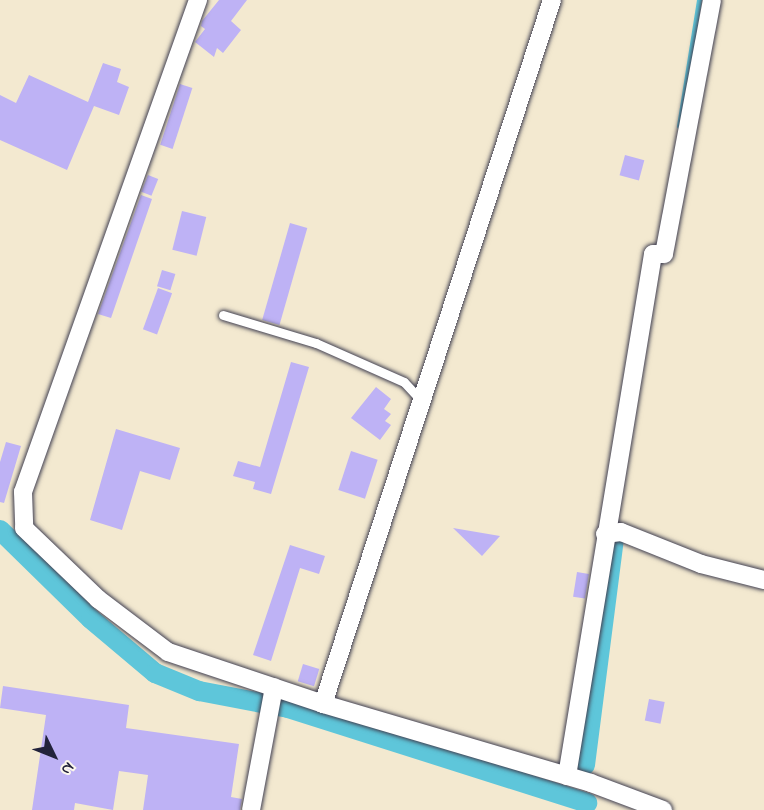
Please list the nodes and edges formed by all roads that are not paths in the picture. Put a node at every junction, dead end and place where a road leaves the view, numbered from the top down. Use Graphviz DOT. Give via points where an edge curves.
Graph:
graph roads {
  1 [pos="198,0"];
  2 [pos="552,0"];
  3 [pos="712,0"];
  4 [pos="222,315"];
  5 [pos="422,401"];
  6 [pos="605,534"];
  7 [pos="764,580"];
  8 [pos="274,687"];
  9 [pos="323,704"];
  10 [pos="567,776"];
  11 [pos="250,810"];
  12 [pos="663,810"];
  1 -- 8 [label="street" via="23,492 24,528 98,599 168,652"];
  2 -- 5 [label="street"];
  3 -- 6 [label="street" via="658,254"];
  4 -- 5 [label="lane" via="316,343 404,382"];
  5 -- 9 [label="street"];
  6 -- 7 [label="street" via="621,532 701,564"];
  6 -- 10 [label="street" via="592,645"];
  8 -- 9 [label="street"];
  8 -- 11 [label="street"];
  9 -- 10 [label="street"];
  10 -- 12 [label="street"];
}
